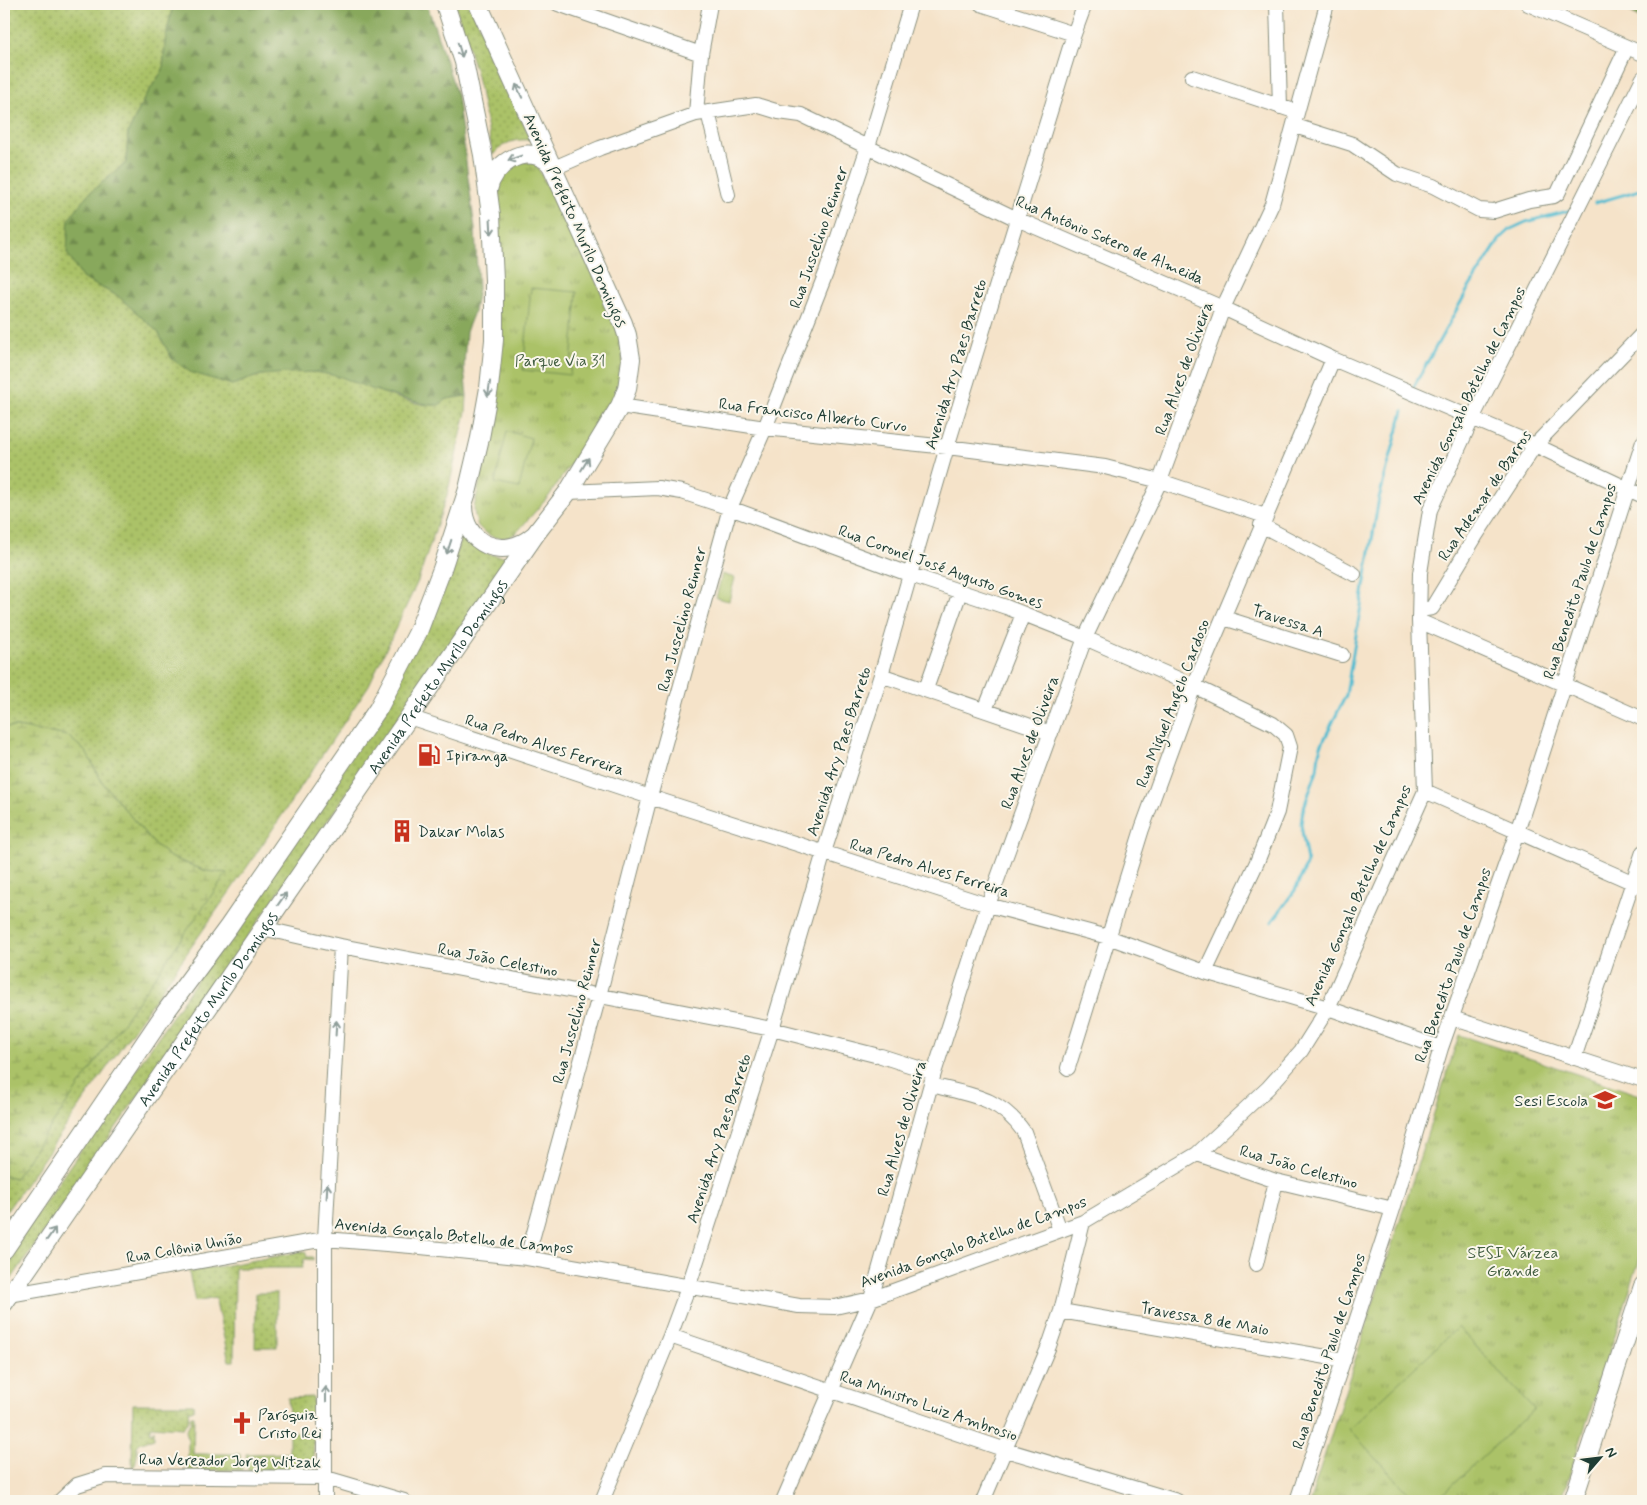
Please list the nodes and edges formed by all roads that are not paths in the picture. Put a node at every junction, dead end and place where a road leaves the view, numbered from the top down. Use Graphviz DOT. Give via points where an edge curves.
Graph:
graph roads {
  1 [pos="445,4"];
  2 [pos="478,4"];
  3 [pos="558,4"];
  4 [pos="710,4"];
  5 [pos="911,4"];
  6 [pos="981,4"];
  7 [pos="1085,4"];
  8 [pos="1277,4"];
  9 [pos="1328,4"];
  10 [pos="1528,4"];
  11 [pos="1074,34"];
  12 [pos="1627,47"];
  13 [pos="701,54"];
  14 [pos="1643,54"];
  15 [pos="1192,77"];
  16 [pos="1643,78"];
  17 [pos="1280,107"];
  18 [pos="702,113"];
  19 [pos="1296,119"];
  20 [pos="868,147"];
  21 [pos="554,168"];
  22 [pos="488,190"];
  23 [pos="728,195"];
  24 [pos="1018,219"];
  25 [pos="1223,308"];
  26 [pos="1643,334"];
  27 [pos="1333,359"];
  28 [pos="620,406"];
  29 [pos="1472,419"];
  30 [pos="765,428"];
  31 [pos="1643,442"];
  32 [pos="1535,446"];
  33 [pos="948,447"];
  34 [pos="1160,480"];
  35 [pos="1627,489"];
  36 [pos="568,492"];
  37 [pos="1643,496"];
  38 [pos="464,502"];
  39 [pos="730,508"];
  40 [pos="1263,520"];
  41 [pos="537,532"];
  42 [pos="1354,574"];
  43 [pos="910,575"];
  44 [pos="960,592"];
  45 [pos="1023,614"];
  46 [pos="1420,616"];
  47 [pos="1224,618"];
  48 [pos="1085,638"];
  49 [pos="1342,655"];
  50 [pos="881,674"];
  51 [pos="1564,683"];
  52 [pos="1194,686"];
  53 [pos="926,689"];
  54 [pos="986,710"];
  55 [pos="410,717"];
  56 [pos="1643,719"];
  57 [pos="1051,734"];
  58 [pos="1425,791"];
  59 [pos="650,797"];
  60 [pos="1516,832"];
  61 [pos="824,852"];
  62 [pos="1643,852"];
  63 [pos="1638,885"];
  64 [pos="988,905"];
  65 [pos="262,928"];
  66 [pos="1108,937"];
  67 [pos="341,946"];
  68 [pos="1205,972"];
  69 [pos="599,996"];
  70 [pos="1328,1008"];
  71 [pos="1452,1018"];
  72 [pos="772,1029"];
  73 [pos="1441,1048"];
  74 [pos="1574,1058"];
  75 [pos="1068,1068"];
  76 [pos="933,1079"];
  77 [pos="1643,1080"];
  78 [pos="1197,1154"];
  79 [pos="1276,1181"];
  80 [pos="1393,1210"];
  81 [pos="1084,1222"];
  82 [pos="1060,1230"];
  83 [pos="325,1239"];
  84 [pos="4,1250"];
  85 [pos="527,1258"];
  86 [pos="1256,1264"];
  87 [pos="30,1266"];
  88 [pos="689,1285"];
  89 [pos="1643,1286"];
  90 [pos="49,1288"];
  91 [pos="6,1299"];
  92 [pos="871,1300"];
  93 [pos="1061,1311"];
  94 [pos="670,1336"];
  95 [pos="1344,1360"];
  96 [pos="832,1391"];
  97 [pos="1006,1450"];
  98 [pos="326,1478"];
  99 [pos="1172,1500"];
  100 [pos="60,1501"];
  101 [pos="325,1501"];
  102 [pos="404,1501"];
  103 [pos="602,1501"];
  104 [pos="783,1501"];
  105 [pos="983,1501"];
  106 [pos="1297,1501"];
  107 [pos="1573,1501"];
  1 -- 22 [label="main road, Avenida Prefeito Murilo Domingos, one-way" via="474,104"];
  21 -- 2 [label="main road, Avenida Prefeito Murilo Domingos, one-way"];
  3 -- 13 [label="street"];
  4 -- 13 [label="street"];
  5 -- 20 [label="street, Rua Juscelino Reinner"];
  6 -- 11 [label="street"];
  7 -- 11 [label="street, Avenida Ary Paes Barreto"];
  8 -- 17 [label="street"];
  9 -- 19 [label="street, Rua Alves de Oliveira"];
  10 -- 12 [label="street"];
  11 -- 24 [label="street, Avenida Ary Paes Barreto"];
  12 -- 14 [label="street"];
  12 -- 19 [label="street" via="1558,193 1494,211 1479,210 1433,186 1397,174 1352,144"];
  13 -- 18 [label="street"];
  15 -- 17 [label="street"];
  16 -- 29 [label="street, Avenida Gonçalo Botelho de Campos"];
  17 -- 19 [label="street"];
  18 -- 20 [label="street, Rua Antônio Sotero de Almeida" via="756,105 801,115"];
  18 -- 21 [label="street, Rua Antônio Sotero de Almeida" via="600,148"];
  18 -- 23 [label="street"];
  19 -- 25 [label="street, Rua Alves de Oliveira" via="1272,204"];
  20 -- 24 [label="street, Rua Antônio Sotero de Almeida"];
  20 -- 30 [label="street, Rua Juscelino Reinner" via="826,273"];
  21 -- 22 [label="main road, one-way" via="540,157 515,157 496,170"];
  21 -- 28 [label="main road, Avenida Prefeito Murilo Domingos" via="627,335 630,370"];
  22 -- 38 [label="main road, Avenida Prefeito Murilo Domingos, one-way" via="494,340 480,438"];
  24 -- 25 [label="street, Rua Antônio Sotero de Almeida"];
  24 -- 33 [label="street, Avenida Ary Paes Barreto"];
  25 -- 27 [label="street, Rua Antônio Sotero de Almeida"];
  25 -- 34 [label="street, Rua Alves de Oliveira"];
  26 -- 32 [label="street, Rua Ademar de Barros"];
  27 -- 29 [label="street, Rua Antônio Sotero de Almeida"];
  27 -- 40 [label="street, Rua Miguel Angelo Cardoso"];
  28 -- 30 [label="street, Rua Francisco Alberto Curvo"];
  36 -- 28 [label="main road, Avenida Prefeito Murilo Domingos, one-way"];
  29 -- 32 [label="street, Rua Antônio Sotero de Almeida"];
  29 -- 46 [label="street, Avenida Gonçalo Botelho de Campos" via="1430,510 1420,573"];
  30 -- 33 [label="street, Rua Francisco Alberto Curvo"];
  30 -- 39 [label="street, Rua Juscelino Reinner"];
  31 -- 35 [label="street, Rua Benedito Paulo de Campos"];
  32 -- 35 [label="street, Rua Antônio Sotero de Almeida"];
  32 -- 46 [label="street, Rua Ademar de Barros" via="1432,608"];
  33 -- 34 [label="street, Rua Francisco Alberto Curvo" via="1105,467"];
  33 -- 43 [label="street, Avenida Ary Paes Barreto"];
  34 -- 40 [label="street, Rua Francisco Alberto Curvo"];
  34 -- 48 [label="street, Rua Alves de Oliveira"];
  35 -- 37 [label="street, Rua Antônio Sotero de Almeida"];
  35 -- 51 [label="street, Rua Benedito Paulo de Campos"];
  36 -- 39 [label="street, Rua Coronel José Augusto Gomes" via="658,488 682,492"];
  36 -- 41 [label="main road, Avenida Prefeito Murilo Domingos"];
  38 -- 41 [label="main road" via="467,526 487,545 515,547"];
  38 -- 84 [label="main road, Avenida Prefeito Murilo Domingos, one-way" via="418,632 378,709"];
  39 -- 43 [label="street, Rua Coronel José Augusto Gomes"];
  39 -- 59 [label="street, Rua Juscelino Reinner"];
  40 -- 42 [label="street, Rua Francisco Alberto Curvo"];
  40 -- 47 [label="street, Rua Miguel Angelo Cardoso"];
  41 -- 55 [label="main road, Avenida Prefeito Murilo Domingos"];
  43 -- 44 [label="street, Rua Coronel José Augusto Gomes"];
  43 -- 50 [label="street, Avenida Ary Paes Barreto"];
  44 -- 45 [label="street, Rua Coronel José Augusto Gomes"];
  44 -- 53 [label="street"];
  45 -- 48 [label="street, Rua Coronel José Augusto Gomes"];
  45 -- 54 [label="street"];
  46 -- 51 [label="street"];
  46 -- 58 [label="street, Avenida Gonçalo Botelho de Campos"];
  47 -- 49 [label="street, Travessa A"];
  47 -- 52 [label="street, Rua Miguel Angelo Cardoso"];
  48 -- 52 [label="street, Rua Coronel José Augusto Gomes"];
  48 -- 57 [label="street, Rua Alves de Oliveira"];
  50 -- 53 [label="street"];
  50 -- 61 [label="street, Avenida Ary Paes Barreto"];
  51 -- 56 [label="street"];
  51 -- 60 [label="street, Rua Benedito Paulo de Campos"];
  52 -- 66 [label="street, Rua Miguel Angelo Cardoso" via="1142,829"];
  52 -- 68 [label="street, Rua Coronel José Augusto Gomes" via="1273,724 1286,735 1290,747 1277,812"];
  53 -- 54 [label="street"];
  54 -- 57 [label="street"];
  55 -- 59 [label="street, Rua Pedro Alves Ferreira"];
  65 -- 55 [label="main road, Avenida Prefeito Murilo Domingos, one-way"];
  57 -- 64 [label="street, Rua Alves de Oliveira"];
  58 -- 60 [label="street"];
  58 -- 70 [label="street, Avenida Gonçalo Botelho de Campos"];
  59 -- 61 [label="street, Rua Pedro Alves Ferreira"];
  59 -- 69 [label="street, Rua Juscelino Reinner"];
  60 -- 63 [label="street"];
  60 -- 71 [label="street, Rua Benedito Paulo de Campos"];
  61 -- 64 [label="street, Rua Pedro Alves Ferreira"];
  61 -- 72 [label="street, Avenida Ary Paes Barreto"];
  62 -- 63 [label="street"];
  63 -- 74 [label="street"];
  64 -- 66 [label="street, Rua Pedro Alves Ferreira"];
  64 -- 76 [label="street, Rua Alves de Oliveira"];
  65 -- 67 [label="street, Rua João Celestino"];
  87 -- 65 [label="main road, Avenida Prefeito Murilo Domingos, one-way"];
  66 -- 68 [label="street, Rua Pedro Alves Ferreira"];
  66 -- 75 [label="street, Rua Miguel Angelo Cardoso"];
  67 -- 69 [label="street, Rua João Celestino"];
  83 -- 67 [label="street, Avenida Gonçalo Botelho de Campos, one-way"];
  68 -- 70 [label="street, Rua Pedro Alves Ferreira"];
  69 -- 72 [label="street, Rua João Celestino"];
  69 -- 85 [label="street, Rua Juscelino Reinner"];
  70 -- 73 [label="street, Rua Pedro Alves Ferreira"];
  70 -- 78 [label="street, Avenida Gonçalo Botelho de Campos" via="1301,1051 1268,1088"];
  71 -- 73 [label="street, Rua Benedito Paulo de Campos"];
  71 -- 74 [label="street"];
  72 -- 76 [label="street, Rua João Celestino" via="878,1056"];
  72 -- 88 [label="street, Avenida Ary Paes Barreto"];
  73 -- 80 [label="street, Rua Benedito Paulo de Campos"];
  74 -- 77 [label="street"];
  76 -- 82 [label="street, Rua João Celestino" via="1002,1107 1016,1121 1024,1132"];
  76 -- 92 [label="street, Rua Alves de Oliveira"];
  78 -- 79 [label="street, Rua João Celestino"];
  78 -- 81 [label="street, Avenida Gonçalo Botelho de Campos"];
  79 -- 80 [label="street, Rua João Celestino"];
  79 -- 86 [label="street"];
  80 -- 95 [label="street, Rua Benedito Paulo de Campos"];
  81 -- 82 [label="street, Avenida Gonçalo Botelho de Campos"];
  81 -- 93 [label="street"];
  82 -- 92 [label="street, Avenida Gonçalo Botelho de Campos"];
  83 -- 85 [label="street, Avenida Gonçalo Botelho de Campos"];
  83 -- 90 [label="street, Rua Colônia União"];
  98 -- 83 [label="street, one-way"];
  85 -- 88 [label="street, Avenida Gonçalo Botelho de Campos"];
  87 -- 90 [label="street" via="36,1283"];
  87 -- 91 [label="main road, Avenida Prefeito Murilo Domingos"];
  88 -- 92 [label="street, Avenida Gonçalo Botelho de Campos" via="799,1306 835,1306"];
  88 -- 94 [label="street, Avenida Ary Paes Barreto"];
  89 -- 107 [label="main road"];
  90 -- 91 [label="street, Rua Colônia União"];
  92 -- 96 [label="street, Rua Alves de Oliveira"];
  93 -- 95 [label="street, Travessa 8 de Maio"];
  93 -- 97 [label="street" via="1050,1346"];
  94 -- 96 [label="street, Rua Ministro Luiz Ambrosio"];
  94 -- 103 [label="street, Avenida Ary Paes Barreto"];
  95 -- 106 [label="street, Rua Benedito Paulo de Campos"];
  96 -- 97 [label="street, Rua Ministro Luiz Ambrosio"];
  96 -- 104 [label="street, Rua Alves de Oliveira"];
  97 -- 99 [label="street, Rua Ministro Luiz Ambrosio"];
  97 -- 105 [label="street"];
  98 -- 100 [label="street, Rua Vereador Jorge Witzak" via="106,1476 77,1485"];
  98 -- 101 [label="street"];
  98 -- 102 [label="street, Rua Vereador Jorge Witzak"];
}
